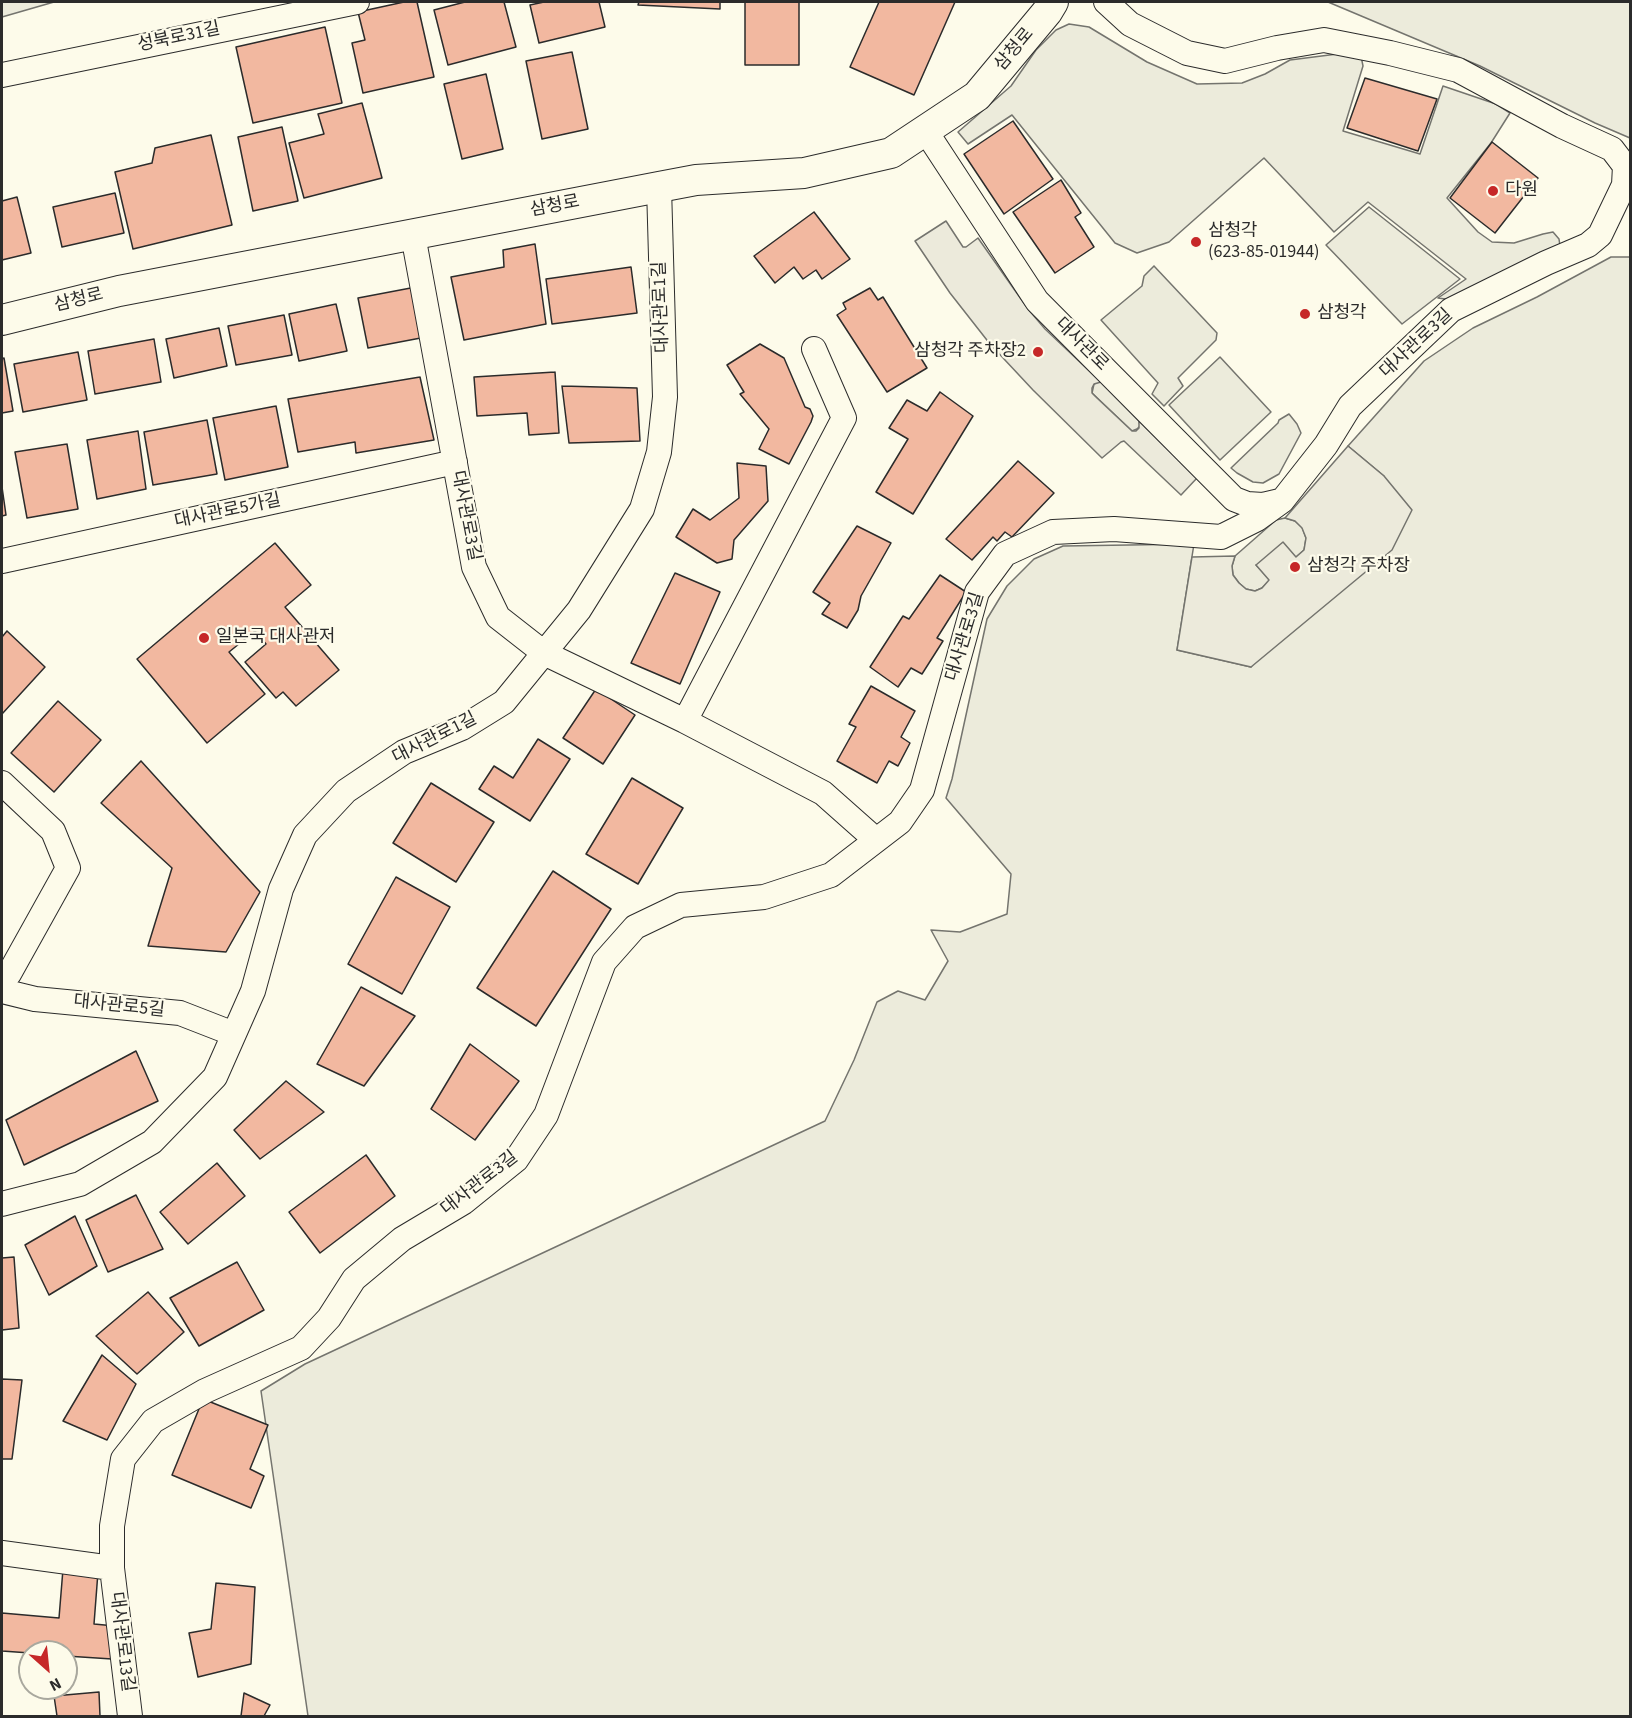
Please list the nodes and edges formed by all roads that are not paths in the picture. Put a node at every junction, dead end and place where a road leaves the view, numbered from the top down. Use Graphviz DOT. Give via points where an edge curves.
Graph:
graph roads {
  1 [pos="1053,2"];
  2 [pos="1106,2"];
  3 [pos="344,3"];
  4 [pos="2,75"];
  5 [pos="925,130"];
  6 [pos="659,187"];
  7 [pos="412,235"];
  8 [pos="2,320"];
  9 [pos="814,350"];
  10 [pos="454,462"];
  11 [pos="1282,501"];
  12 [pos="2,561"];
  13 [pos="544,653"];
  14 [pos="685,721"];
  15 [pos="2,783"];
  16 [pos="876,840"];
  17 [pos="2,979"];
  18 [pos="2,991"];
  19 [pos="234,1034"];
  20 [pos="2,1204"];
  21 [pos="2,1553"];
  22 [pos="112,1568"];
  23 [pos="130,1716"];
  1 -- 5 [label="street, 삼청로" via="977,96"];
  2 -- 11 [label="street, 대사관로3길" via="1130,24 1187,53 1225,61 1324,40 1458,70 1612,148 1625,166 1624,185 1600,235 1588,245 1451,310 1350,406 1326,445"];
  3 -- 4 [label="street, 성북로31길"];
  5 -- 6 [label="street, 삼청로" via="891,153 804,173 696,180"];
  5 -- 11 [label="street, 대사관로" via="1037,301 1234,499 1263,506"];
  6 -- 7 [label="street, 삼청로"];
  6 -- 13 [label="street, 대사관로1길" via="665,397 659,452 642,509 579,610"];
  7 -- 8 [label="street, 삼청로" via="118,291"];
  7 -- 10 [label="street, 대사관로3길"];
  9 -- 14 [label="street" via="844,418"];
  10 -- 12 [label="street, 대사관로5가길"];
  10 -- 13 [label="street, 대사관로3길" via="474,567 498,617"];
  11 -- 16 [label="street, 대사관로3길" via="1221,537 1114,529 1053,532 1005,554 977,592 922,790 900,822"];
  13 -- 14 [label="street, 대사관로3길"];
  13 -- 19 [label="street, 대사관로1길" via="504,702 462,728 394,758 346,791 304,835 281,889 253,991"];
  14 -- 16 [label="street, 대사관로3길" via="823,793"];
  15 -- 17 [label="street" via="53,831 68,868 9,974"];
  16 -- 22 [label="street, 대사관로3길" via="831,875 764,897 681,905 634,927 604,962 546,1115 516,1160 464,1202 402,1239 354,1279 329,1318 301,1348 205,1391 153,1421 123,1459 112,1526"];
  18 -- 19 [label="street, 대사관로5길" via="35,999 180,1013"];
  19 -- 20 [label="street, 대사관로1길" via="215,1077 152,1142 80,1184"];
  21 -- 22 [label="street"];
  22 -- 23 [label="street, 대사관로13길"];
}
